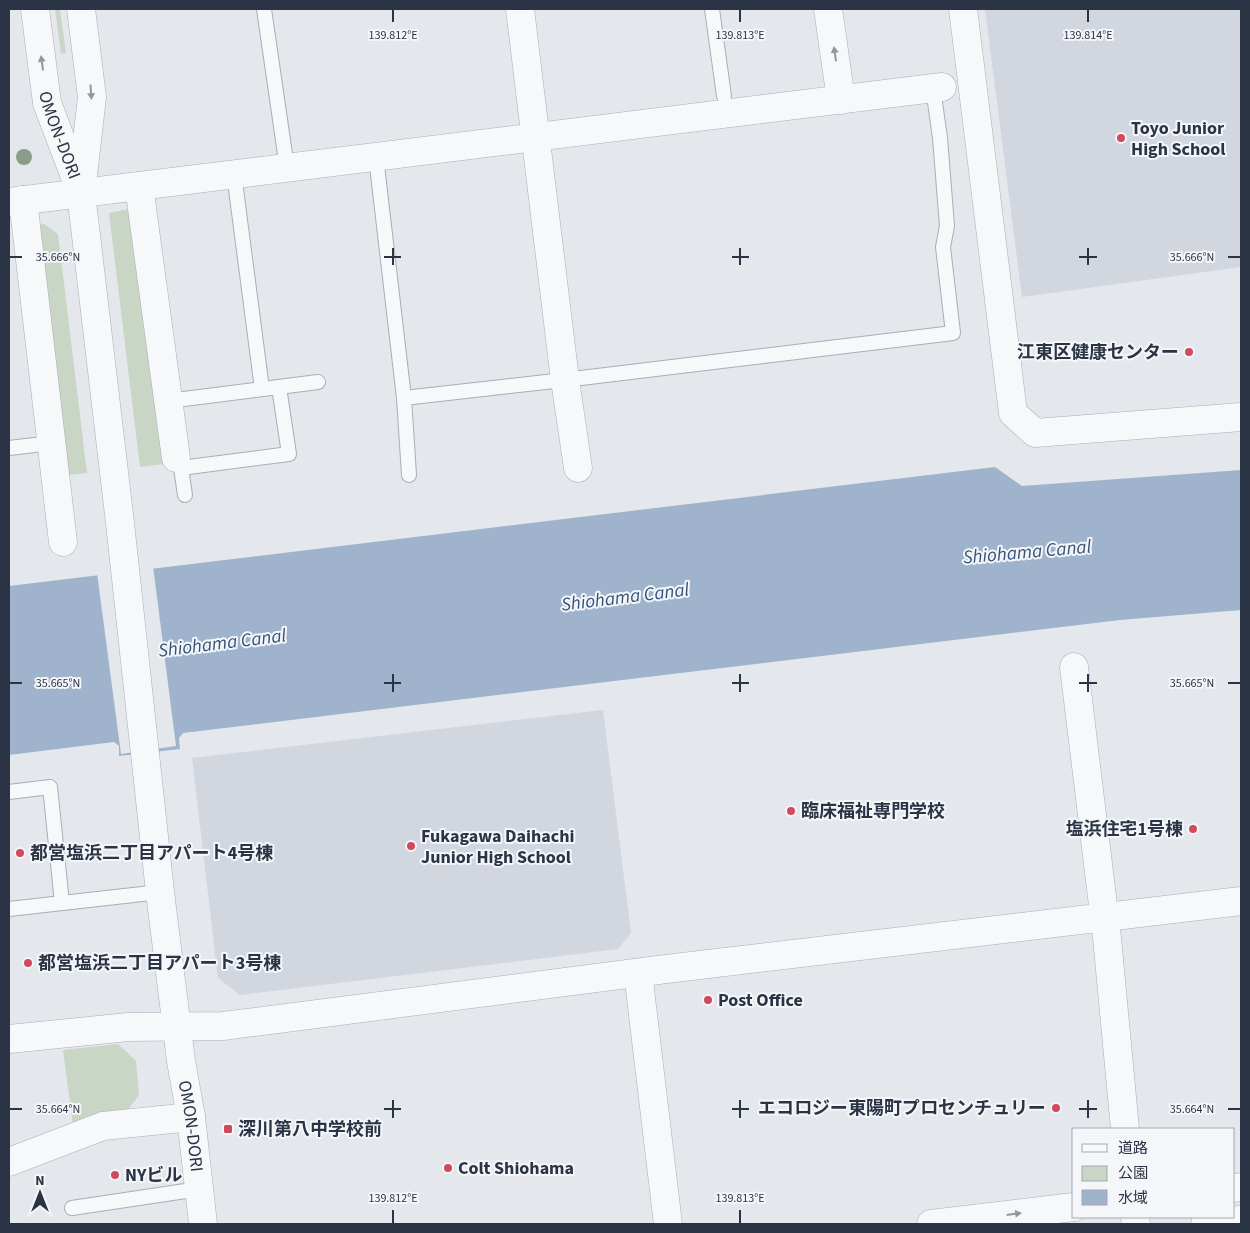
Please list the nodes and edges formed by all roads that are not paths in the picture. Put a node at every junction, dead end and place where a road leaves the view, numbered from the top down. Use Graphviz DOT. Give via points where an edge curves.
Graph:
graph roads {
  1 [pos="35,9"];
  2 [pos="81,9"];
  3 [pos="264,9"];
  4 [pos="520,9"];
  5 [pos="712,9"];
  6 [pos="828,9"];
  7 [pos="962,9"];
  8 [pos="937,88"];
  9 [pos="724,96"];
  10 [pos="842,100"];
  11 [pos="535,137"];
  12 [pos="376,157"];
  13 [pos="287,168"];
  14 [pos="234,174"];
  15 [pos="140,186"];
  16 [pos="81,193"];
  17 [pos="16,201"];
  18 [pos="565,380"];
  19 [pos="318,382"];
  20 [pos="279,387"];
  21 [pos="262,389"];
  22 [pos="404,398"];
  23 [pos="168,401"];
  24 [pos="1241,418"];
  25 [pos="52,443"];
  26 [pos="9,448"];
  27 [pos="178,463"];
  28 [pos="578,468"];
  29 [pos="409,475"];
  30 [pos="185,495"];
  31 [pos="63,542"];
  32 [pos="1074,668"];
  33 [pos="9,792"];
  34 [pos="160,892"];
  35 [pos="1241,901"];
  36 [pos="62,903"];
  37 [pos="9,909"];
  38 [pos="1105,916"];
  39 [pos="638,972"];
  40 [pos="177,1027"];
  41 [pos="9,1039"];
  42 [pos="191,1117"];
  43 [pos="1126,1128"];
  44 [pos="9,1162"];
  45 [pos="199,1189"];
  46 [pos="1072,1207"];
  47 [pos="72,1208"];
  48 [pos="1241,1220"];
  49 [pos="203,1224"];
  50 [pos="668,1224"];
  51 [pos="930,1224"];
  52 [pos="1205,1224"];
  16 -- 1 [label="street, OMON-DORI, one-way" via="47,103"];
  2 -- 16 [label="street, OMON-DORI, one-way" via="92,97"];
  3 -- 13 [label="lane"];
  4 -- 11 [label="street"];
  5 -- 9 [label="lane"];
  10 -- 6 [label="street, one-way"];
  7 -- 24 [label="street" via="1012,413 1035,433"];
  8 -- 10 [label="street"];
  8 -- 18 [label="lane" via="947,226 943,247 953,332"];
  10 -- 11 [label="street"];
  11 -- 12 [label="street"];
  11 -- 18 [label="street"];
  12 -- 13 [label="street"];
  12 -- 22 [label="lane"];
  13 -- 14 [label="street"];
  14 -- 15 [label="street"];
  14 -- 21 [label="lane"];
  15 -- 16 [label="street"];
  15 -- 23 [label="street"];
  16 -- 17 [label="street"];
  16 -- 34 [label="street, OMON-DORI"];
  17 -- 25 [label="street"];
  18 -- 22 [label="lane"];
  18 -- 28 [label="street"];
  19 -- 20 [label="lane"];
  20 -- 21 [label="lane"];
  20 -- 27 [label="lane" via="289,454"];
  21 -- 23 [label="lane"];
  22 -- 29 [label="lane"];
  23 -- 27 [label="street"];
  25 -- 26 [label="lane"];
  25 -- 31 [label="street"];
  27 -- 30 [label="lane"];
  32 -- 38 [label="street"];
  33 -- 36 [label="lane" via="50,787"];
  34 -- 36 [label="lane"];
  34 -- 40 [label="street, OMON-DORI"];
  35 -- 38 [label="street"];
  36 -- 37 [label="lane"];
  38 -- 39 [label="street"];
  38 -- 43 [label="street"];
  39 -- 40 [label="street" via="223,1026"];
  39 -- 50 [label="street"];
  40 -- 41 [label="street"];
  40 -- 42 [label="street, OMON-DORI"];
  42 -- 44 [label="street" via="103,1126"];
  42 -- 45 [label="street, OMON-DORI"];
  45 -- 47 [label="lane"];
  45 -- 49 [label="street, OMON-DORI"];
  51 -- 46 [label="street, one-way"];
  48 -- 52 [label="street"];
}
